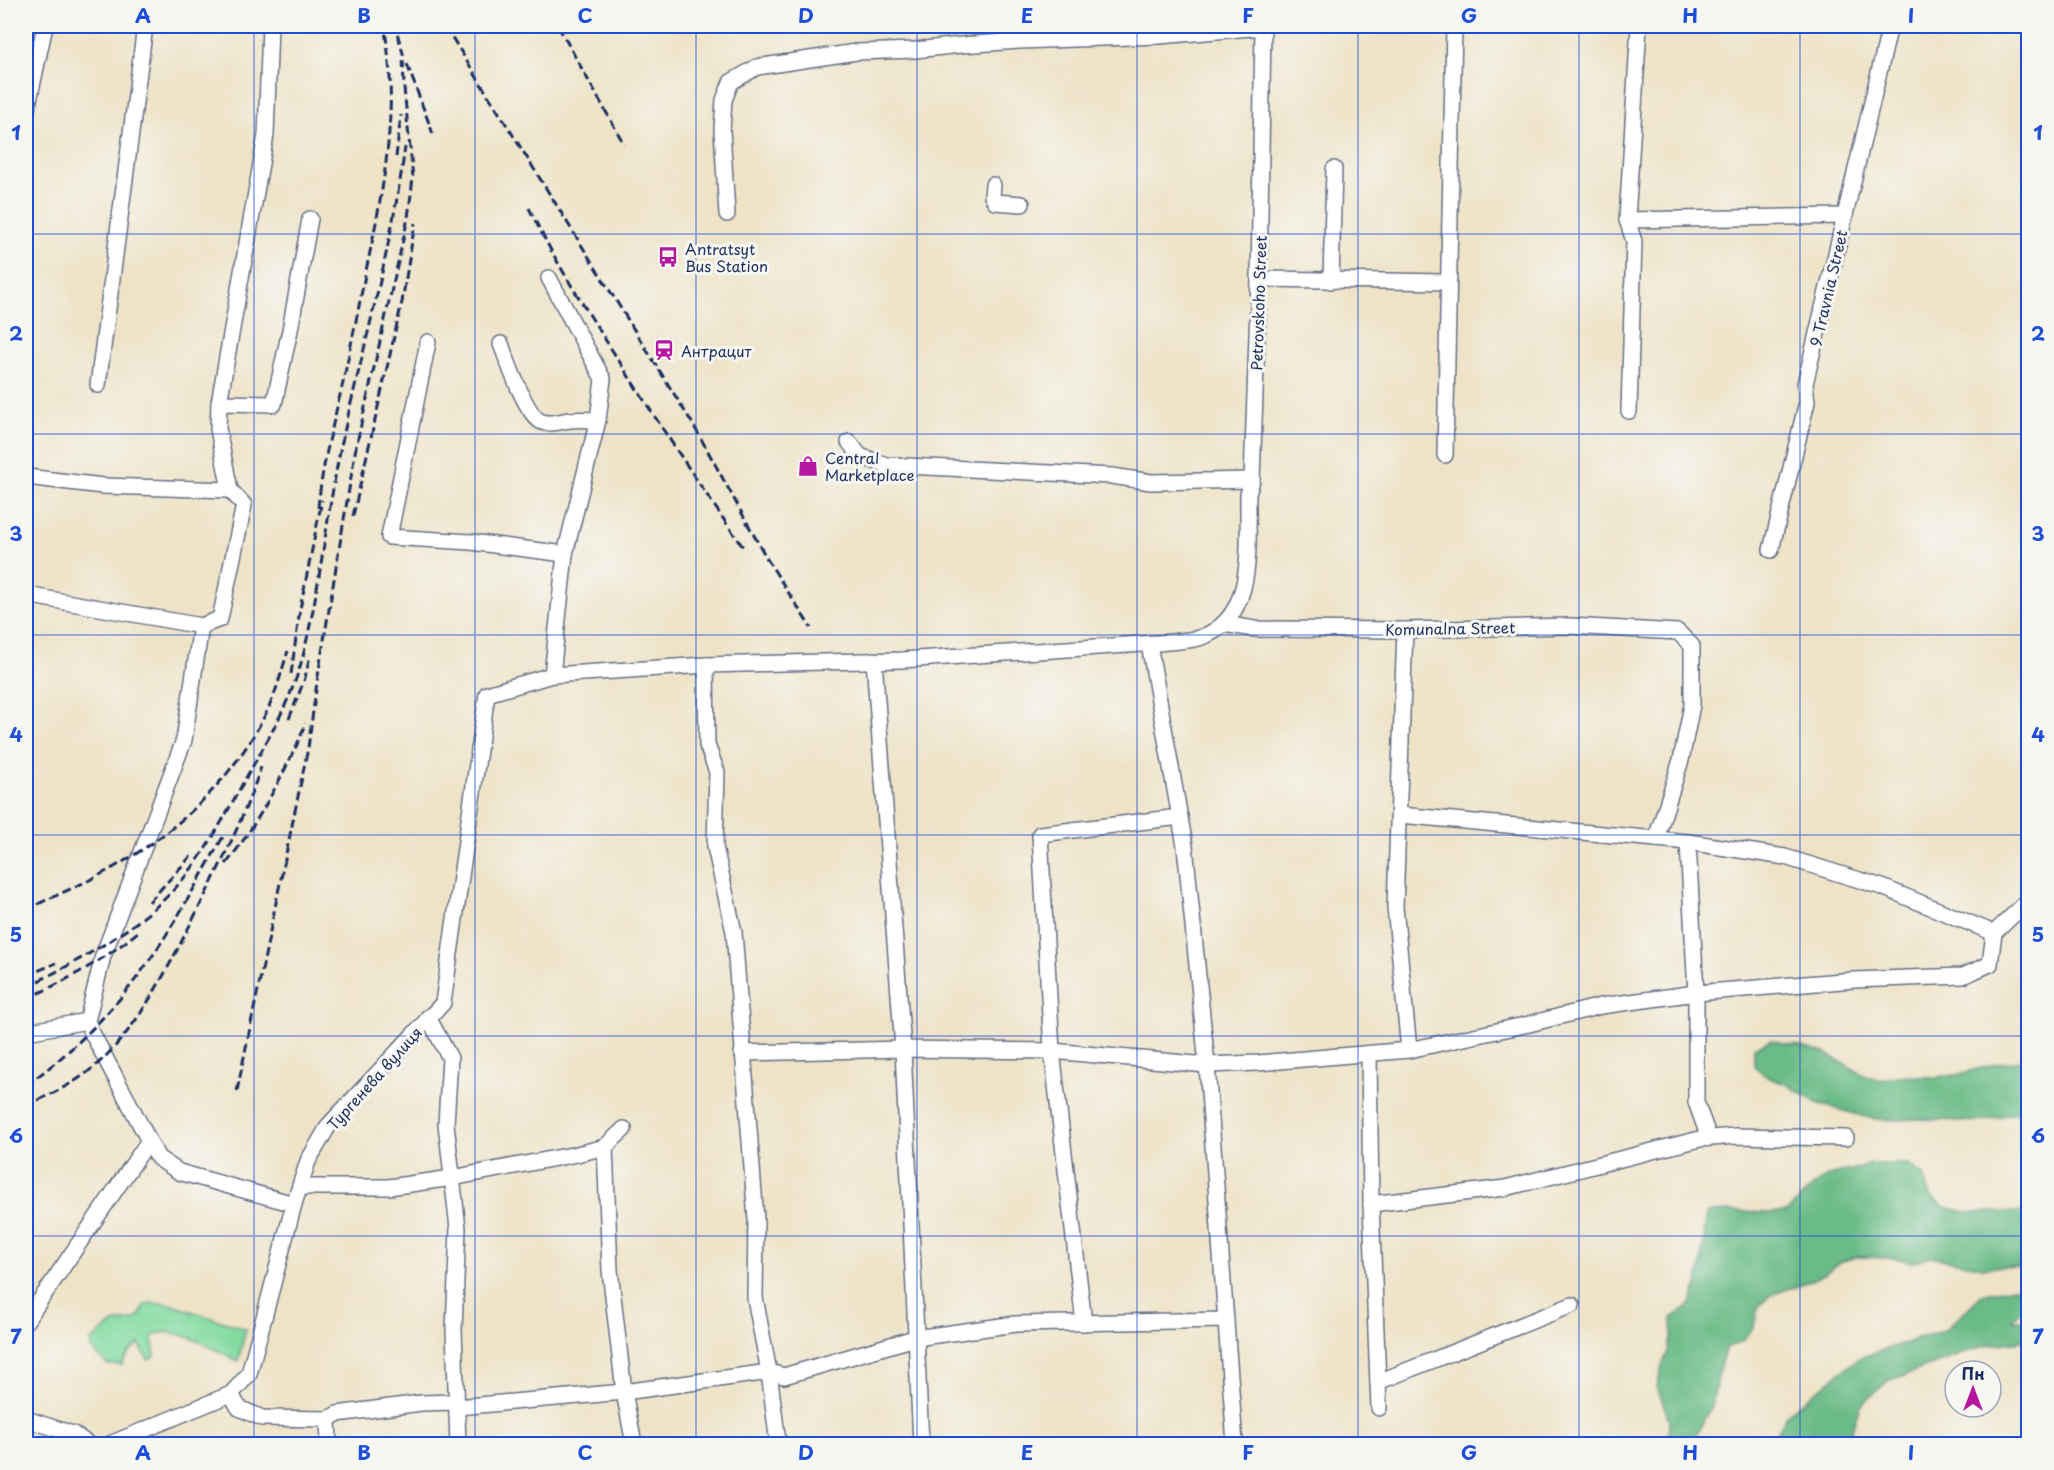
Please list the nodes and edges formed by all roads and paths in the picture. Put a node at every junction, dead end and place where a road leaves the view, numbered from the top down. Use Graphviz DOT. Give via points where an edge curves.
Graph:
graph roads {
  1 [pos="45,26"];
  2 [pos="145,26"];
  3 [pos="270,26"];
  4 [pos="1263,26"];
  5 [pos="1454,26"];
  6 [pos="1639,26"];
  7 [pos="1890,26"];
  8 [pos="26,114"];
  9 [pos="1334,169"];
  10 [pos="993,185"];
  11 [pos="1022,204"];
  12 [pos="727,214"];
  13 [pos="1845,216"];
  14 [pos="310,219"];
  15 [pos="1626,220"];
  16 [pos="549,278"];
  17 [pos="1259,279"];
  18 [pos="1331,281"];
  19 [pos="1448,282"];
  20 [pos="428,342"];
  21 [pos="501,344"];
  22 [pos="98,385"];
  23 [pos="219,403"];
  24 [pos="1629,411"];
  25 [pos="598,420"];
  26 [pos="849,442"];
  27 [pos="1445,455"];
  28 [pos="26,477"];
  29 [pos="1252,480"];
  30 [pos="230,490"];
  31 [pos="1771,550"];
  32 [pos="565,554"];
  33 [pos="26,595"];
  34 [pos="1223,624"];
  35 [pos="201,627"];
  36 [pos="1406,630"];
  37 [pos="1149,644"];
  38 [pos="874,660"];
  39 [pos="706,665"];
  40 [pos="552,675"];
  41 [pos="1400,816"];
  42 [pos="1180,817"];
  43 [pos="1656,839"];
  44 [pos="1688,842"];
  45 [pos="2028,901"];
  46 [pos="1994,933"];
  47 [pos="1696,993"];
  48 [pos="428,1017"];
  49 [pos="87,1021"];
  50 [pos="26,1032"];
  51 [pos="903,1049"];
  52 [pos="1409,1050"];
  53 [pos="1053,1051"];
  54 [pos="742,1053"];
  55 [pos="1369,1054"];
  56 [pos="1208,1065"];
  57 [pos="624,1129"];
  58 [pos="1709,1138"];
  59 [pos="1846,1138"];
  60 [pos="148,1142"];
  61 [pos="605,1147"];
  62 [pos="452,1178"];
  63 [pos="300,1187"];
  64 [pos="294,1204"];
  65 [pos="1371,1204"];
  66 [pos="1572,1305"];
  67 [pos="1226,1320"];
  68 [pos="26,1321"];
  69 [pos="1084,1323"];
  70 [pos="915,1338"];
  71 [pos="769,1372"];
  72 [pos="1378,1382"];
  73 [pos="624,1392"];
  74 [pos="231,1394"];
  75 [pos="457,1404"];
  76 [pos="1379,1408"];
  77 [pos="26,1419"];
  78 [pos="328,1419"];
  79 [pos="88,1444"];
  80 [pos="110,1444"];
  81 [pos="329,1444"];
  82 [pos="458,1444"];
  83 [pos="634,1444"];
  84 [pos="778,1444"];
  85 [pos="921,1444"];
  86 [pos="1235,1444"];
  1 -- 8 [label="street"];
  2 -- 22 [label="street"];
  3 -- 23 [label="street" via="266,135"];
  4 -- 12 [label="street" via="1159,36 856,52 757,66 731,82 724,100"];
  4 -- 17 [label="street, Petrovskoho Street"];
  5 -- 19 [label="street"];
  6 -- 15 [label="street"];
  7 -- 13 [label="street, 9 Travnia Street"];
  9 -- 18 [label="street"];
  10 -- 11 [label="street" via="995,202"];
  13 -- 15 [label="street"];
  13 -- 31 [label="street, 9 Travnia Street" via="1805,384 1807,402"];
  14 -- 23 [label="street" via="274,404"];
  15 -- 24 [label="street" via="1634,241"];
  16 -- 25 [label="street" via="603,379"];
  17 -- 18 [label="street"];
  17 -- 29 [label="street, Petrovskoho Street"];
  18 -- 19 [label="street"];
  19 -- 27 [label="street"];
  20 -- 32 [label="street" via="389,537"];
  21 -- 25 [label="street" via="531,412 539,421"];
  23 -- 30 [label="street" via="218,429"];
  25 -- 32 [label="street"];
  26 -- 29 [label="street" via="860,456 886,465 1112,476 1151,482"];
  28 -- 30 [label="street" via="103,486"];
  29 -- 34 [label="street, Petrovskoho Street" via="1248,494 1246,579 1239,603"];
  30 -- 35 [label="street" via="244,504 220,619"];
  32 -- 40 [label="street"];
  33 -- 35 [label="street"];
  34 -- 36 [label="street, Komunalna Street" via="1255,629"];
  34 -- 37 [label="street" via="1198,638"];
  35 -- 49 [label="street" via="184,740 103,956"];
  36 -- 41 [label="street"];
  36 -- 43 [label="street, Komunalna Street" via="1570,626 1678,632 1692,646 1692,705 1681,760"];
  37 -- 38 [label="street"];
  37 -- 42 [label="street"];
  38 -- 39 [label="street"];
  38 -- 51 [label="street"];
  39 -- 40 [label="street"];
  39 -- 54 [label="street" via="707,745 717,772 715,847 734,932"];
  40 -- 48 [label="street, Тургенева вулиця" via="487,694 443,1003"];
  41 -- 43 [label="street"];
  41 -- 52 [label="street" via="1395,907"];
  42 -- 53 [label="street" via="1040,834"];
  42 -- 56 [label="street"];
  43 -- 44 [label="street"];
  44 -- 46 [label="street" via="1785,857 1882,888"];
  44 -- 47 [label="street"];
  45 -- 46 [label="street"];
  46 -- 47 [label="street" via="1990,964 1963,976"];
  47 -- 52 [label="street" via="1601,1006"];
  47 -- 58 [label="street" via="1696,1102"];
  48 -- 62 [label="street" via="450,1058 446,1124"];
  48 -- 63 [label="street, Тургенева вулиця" via="329,1125 308,1161"];
  49 -- 50 [label="street"];
  49 -- 60 [label="street"];
  51 -- 53 [label="street"];
  51 -- 54 [label="street"];
  51 -- 70 [label="street"];
  52 -- 55 [label="street"];
  53 -- 56 [label="street"];
  53 -- 69 [label="street"];
  54 -- 71 [label="street" via="756,1220 755,1298"];
  55 -- 56 [label="street"];
  55 -- 65 [label="street"];
  56 -- 67 [label="street"];
  57 -- 61 [label="street"];
  58 -- 59 [label="street"];
  58 -- 65 [label="street" via="1505,1188"];
  60 -- 64 [label="street" via="158,1158 179,1172"];
  60 -- 68 [label="street"];
  61 -- 62 [label="street"];
  61 -- 73 [label="street" via="610,1270"];
  62 -- 63 [label="street" via="389,1187"];
  62 -- 75 [label="street" via="458,1228 454,1329"];
  63 -- 64 [label="street, Тургенева вулиця"];
  64 -- 74 [label="street, Тургенева вулиця" via="249,1374"];
  65 -- 72 [label="street"];
  66 -- 72 [label="street"];
  67 -- 69 [label="street"];
  67 -- 86 [label="street"];
  69 -- 70 [label="street" via="1016,1324"];
  70 -- 71 [label="street" via="784,1376"];
  70 -- 85 [label="street"];
  71 -- 73 [label="street"];
  71 -- 84 [label="street"];
  72 -- 76 [label="street"];
  73 -- 75 [label="street"];
  73 -- 83 [label="street"];
  74 -- 78 [label="street" via="239,1408 261,1418"];
  74 -- 80 [label="street, Тургенева вулиця"];
  75 -- 78 [label="street" via="421,1403 337,1414"];
  75 -- 82 [label="street"];
  77 -- 79 [label="street" via="73,1434"];
  78 -- 81 [label="street"];
}
